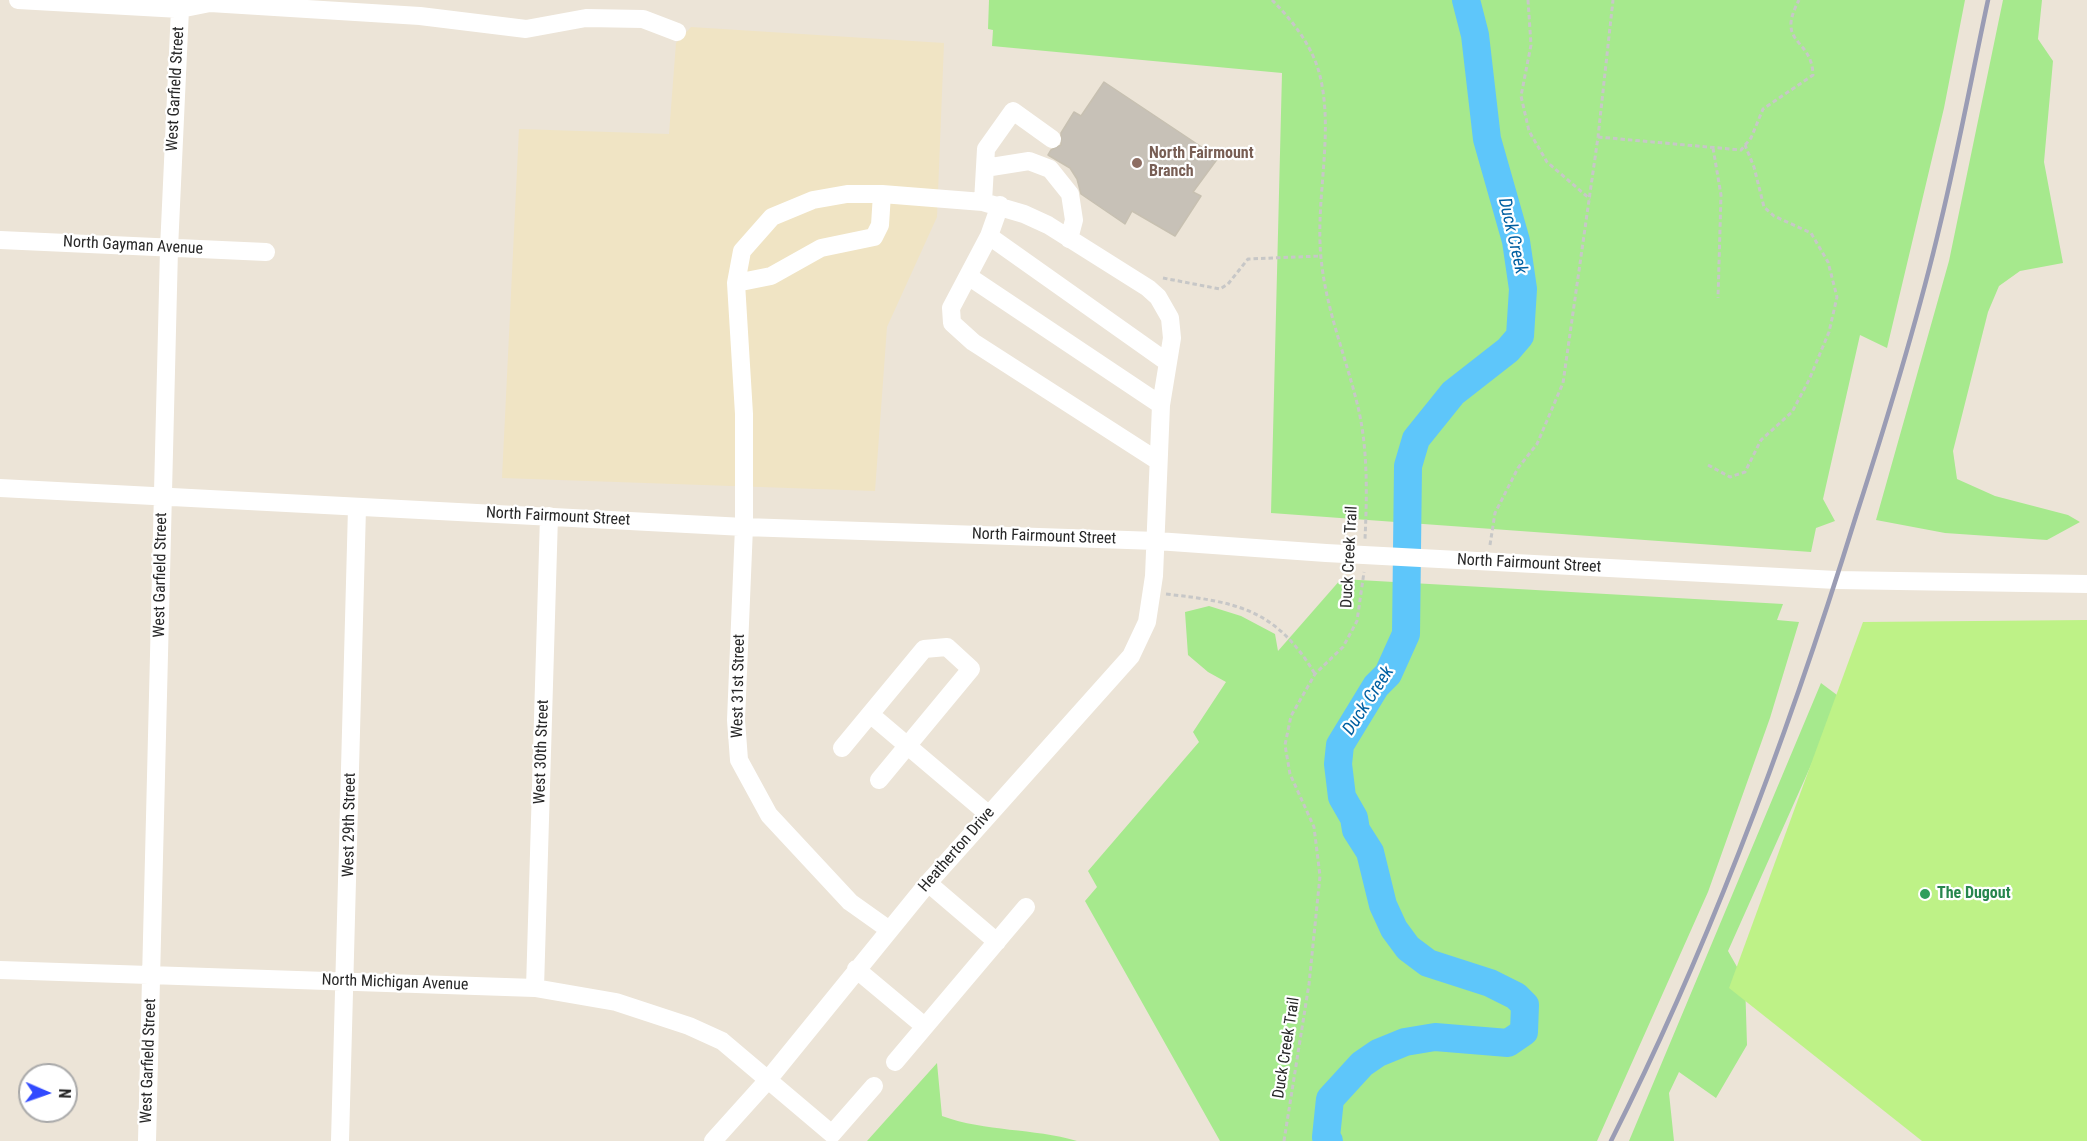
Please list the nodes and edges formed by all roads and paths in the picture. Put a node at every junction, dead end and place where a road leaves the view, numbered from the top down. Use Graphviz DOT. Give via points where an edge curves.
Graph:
graph roads {
  1 [pos="18,0"];
  2 [pos="1272,0"];
  3 [pos="1527,0"];
  4 [pos="1613,0"];
  5 [pos="1799,0"];
  6 [pos="89,2"];
  7 [pos="180,9"];
  8 [pos="677,32"];
  9 [pos="1598,137"];
  10 [pos="1052,139"];
  11 [pos="1745,145"];
  12 [pos="1713,148"];
  13 [pos="985,168"];
  14 [pos="882,194"];
  15 [pos="1590,199"];
  16 [pos="991,204"];
  17 [pos="989,236"];
  18 [pos="1069,239"];
  19 [pos="0,240"];
  20 [pos="169,249"];
  21 [pos="266,252"];
  22 [pos="1321,256"];
  23 [pos="968,276"];
  24 [pos="736,283"];
  25 [pos="1148,288"];
  26 [pos="1718,298"];
  27 [pos="1167,362"];
  28 [pos="1161,405"];
  29 [pos="1158,461"];
  30 [pos="1708,465"];
  31 [pos="0,488"];
  32 [pos="163,498"];
  33 [pos="357,508"];
  34 [pos="549,516"];
  35 [pos="744,527"];
  36 [pos="1157,541"];
  37 [pos="1365,547"];
  38 [pos="1481,562"];
  39 [pos="1364,570"];
  40 [pos="2087,584"];
  41 [pos="1151,592"];
  42 [pos="1316,674"];
  43 [pos="870,714"];
  44 [pos="907,746"];
  45 [pos="842,748"];
  46 [pos="879,780"];
  47 [pos="988,814"];
  48 [pos="928,883"];
  49 [pos="1026,907"];
  50 [pos="888,929"];
  51 [pos="997,942"];
  52 [pos="856,969"];
  53 [pos="0,970"];
  54 [pos="152,975"];
  55 [pos="346,981"];
  56 [pos="535,987"];
  57 [pos="923,1025"];
  58 [pos="895,1062"];
  59 [pos="767,1081"];
  60 [pos="874,1086"];
  61 [pos="147,1141"];
  62 [pos="340,1141"];
  63 [pos="713,1141"];
  64 [pos="1284,1141"];
  1 -- 6 [label="street"];
  2 -- 22 [label="path, Duck Creek Trail" via="1307,45 1319,72 1324,120"];
  3 -- 15 [label="path" via="1531,45 1521,96 1529,131 1547,162"];
  4 -- 9 [label="path"];
  5 -- 11 [label="path" via="1790,17 1792,34 1813,59 1814,75 1763,109"];
  6 -- 7 [label="street"];
  7 -- 8 [label="street" via="210,3 420,16 526,29 586,18 643,19"];
  7 -- 20 [label="street, West Garfield Street"];
  9 -- 12 [label="path"];
  9 -- 15 [label="path"];
  10 -- 13 [label="street" via="1013,111 986,149"];
  11 -- 12 [label="path" via="1741,150"];
  11 -- 30 [label="path" via="1764,207 1774,216 1811,232 1828,262 1837,297 1809,380 1791,412 1761,440 1745,472 1730,477"];
  12 -- 26 [label="path" via="1721,195"];
  13 -- 16 [label="street"];
  13 -- 18 [label="street" via="1029,161 1050,169 1070,194 1074,220"];
  14 -- 16 [label="street, West 31st Street"];
  14 -- 24 [label="street" via="880,225 873,237 821,248 771,276"];
  14 -- 24 [label="street, West 31st Street" via="847,194 813,200 772,217 742,251"];
  15 -- 38 [label="path" via="1563,383 1537,444 1518,468 1495,513"];
  16 -- 17 [label="street"];
  16 -- 18 [label="street, West 31st Street" via="1024,214"];
  17 -- 23 [label="street"];
  17 -- 27 [label="street"];
  18 -- 25 [label="street, West 31st Street"];
  19 -- 20 [label="street, North Gayman Avenue"];
  20 -- 21 [label="street, North Gayman Avenue"];
  20 -- 32 [label="street, West Garfield Street"];
  22 -- 25 [label="path" via="1248,260 1220,289 1163,278"];
  22 -- 37 [label="path, Duck Creek Trail" via="1330,314 1358,408 1364,446"];
  23 -- 28 [label="street"];
  23 -- 29 [label="street" via="951,308 952,323 973,342"];
  24 -- 35 [label="street, West 31st Street" via="744,414"];
  25 -- 27 [label="street, Heatherton Drive" via="1170,318 1172,339"];
  27 -- 28 [label="street, Heatherton Drive"];
  28 -- 29 [label="street, Heatherton Drive"];
  29 -- 36 [label="street, Heatherton Drive"];
  31 -- 32 [label="street, North Fairmount Street"];
  32 -- 33 [label="street, North Fairmount Street"];
  32 -- 54 [label="street, West Garfield Street"];
  33 -- 34 [label="street, North Fairmount Street"];
  33 -- 55 [label="street, West 29th Street"];
  34 -- 35 [label="street, North Fairmount Street"];
  34 -- 56 [label="street, West 30th Street"];
  35 -- 36 [label="street, North Fairmount Street"];
  35 -- 50 [label="street, West 31st Street" via="736,720 739,760 769,815 850,902"];
  36 -- 38 [label="street, North Fairmount Street"];
  36 -- 41 [label="street, Heatherton Drive"];
  38 -- 40 [label="street, North Fairmount Street" via="1836,580"];
  39 -- 42 [label="path, Duck Creek Trail" via="1357,621 1343,647"];
  41 -- 42 [label="path" via="1240,606 1284,633"];
  41 -- 47 [label="street, Heatherton Drive" via="1146,622 1131,656"];
  42 -- 64 [label="path, Duck Creek Trail" via="1291,716 1285,745 1290,774 1314,827 1320,876 1310,984"];
  43 -- 44 [label="street"];
  43 -- 44 [label="street" via="924,649 947,647 971,669"];
  43 -- 45 [label="street"];
  44 -- 46 [label="street"];
  44 -- 47 [label="street"];
  47 -- 48 [label="street, Heatherton Drive"];
  48 -- 50 [label="street, Heatherton Drive"];
  48 -- 51 [label="street"];
  49 -- 51 [label="street"];
  50 -- 52 [label="street, Heatherton Drive"];
  51 -- 57 [label="street"];
  52 -- 57 [label="street"];
  52 -- 59 [label="street, Heatherton Drive"];
  53 -- 54 [label="street, North Michigan Avenue"];
  54 -- 55 [label="street, North Michigan Avenue"];
  54 -- 61 [label="street, West Garfield Street"];
  55 -- 56 [label="street, North Michigan Avenue"];
  55 -- 62 [label="street, West 29th Street"];
  56 -- 59 [label="street, North Michigan Avenue" via="616,1002 689,1026 722,1041"];
  57 -- 58 [label="street"];
  59 -- 60 [label="street, North Michigan Avenue" via="832,1134"];
  59 -- 63 [label="street, Heatherton Drive"];
}
